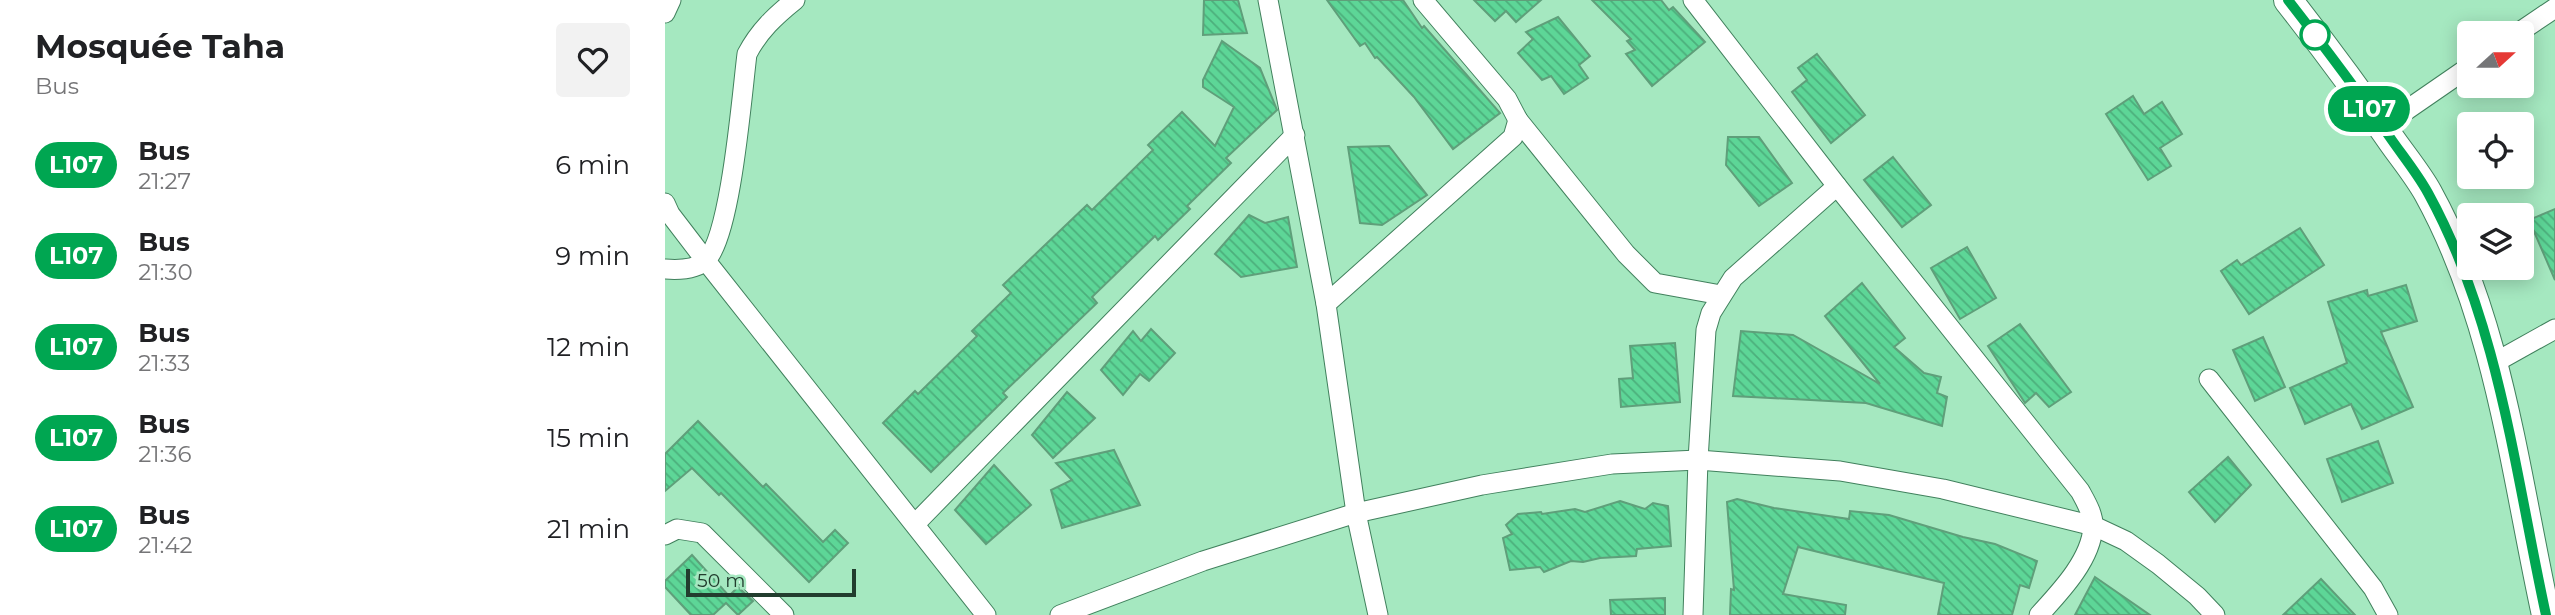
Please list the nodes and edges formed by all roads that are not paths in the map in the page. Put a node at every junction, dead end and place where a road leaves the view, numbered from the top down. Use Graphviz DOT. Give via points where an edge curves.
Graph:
graph roads {
  1 [pos="671,0"];
  2 [pos="795,0"];
  3 [pos="1268,0"];
  4 [pos="1423,0"];
  5 [pos="1693,0"];
  6 [pos="2288,0"];
  7 [pos="2555,8"];
  8 [pos="665,13"];
  9 [pos="2534,22"];
  10 [pos="2457,75"];
  11 [pos="1518,120"];
  12 [pos="2382,127"];
  13 [pos="1295,135"];
  14 [pos="1837,186"];
  15 [pos="667,209"];
  16 [pos="706,261"];
  17 [pos="665,269"];
  18 [pos="1721,295"];
  19 [pos="1325,304"];
  20 [pos="2555,329"];
  21 [pos="2494,363"];
  22 [pos="2209,379"];
  23 [pos="1698,460"];
  24 [pos="1356,513"];
  25 [pos="915,524"];
  26 [pos="2094,526"];
  27 [pos="665,535"];
  28 [pos="784,615"];
  29 [pos="986,615"];
  30 [pos="1060,615"];
  31 [pos="1378,615"];
  32 [pos="1693,615"];
  33 [pos="2039,615"];
  34 [pos="2215,615"];
  35 [pos="2388,615"];
  36 [pos="2546,615"];
  1 -- 8 [label="street"];
  2 -- 16 [label="street" via="770,20 747,54 726,215 719,242"];
  3 -- 13 [label="street"];
  4 -- 11 [label="street" via="1507,99"];
  5 -- 14 [label="street"];
  6 -- 12 [label="main road"];
  7 -- 9 [label="street"];
  10 -- 12 [label="street"];
  11 -- 18 [label="street" via="1626,254 1655,283"];
  11 -- 19 [label="street" via="1513,137"];
  12 -- 21 [label="main road" via="2433,204 2476,302"];
  13 -- 19 [label="street"];
  13 -- 25 [label="street"];
  14 -- 18 [label="street" via="1733,278"];
  14 -- 26 [label="street" via="2073,480"];
  15 -- 16 [label="street"];
  16 -- 17 [label="street" via="690,268"];
  16 -- 25 [label="street"];
  18 -- 23 [label="street" via="1706,330"];
  19 -- 24 [label="street"];
  20 -- 21 [label="street"];
  21 -- 36 [label="main road"];
  22 -- 35 [label="street" via="2373,588"];
  23 -- 24 [label="street" via="1612,464 1482,485"];
  23 -- 26 [label="street" via="1840,471 1943,489"];
  23 -- 32 [label="street"];
  24 -- 30 [label="street" via="1203,561"];
  24 -- 31 [label="street"];
  25 -- 29 [label="street"];
  26 -- 33 [label="street" via="2072,577"];
  26 -- 34 [label="street" via="2158,564"];
  27 -- 28 [label="street" via="677,529 702,533"];
}
